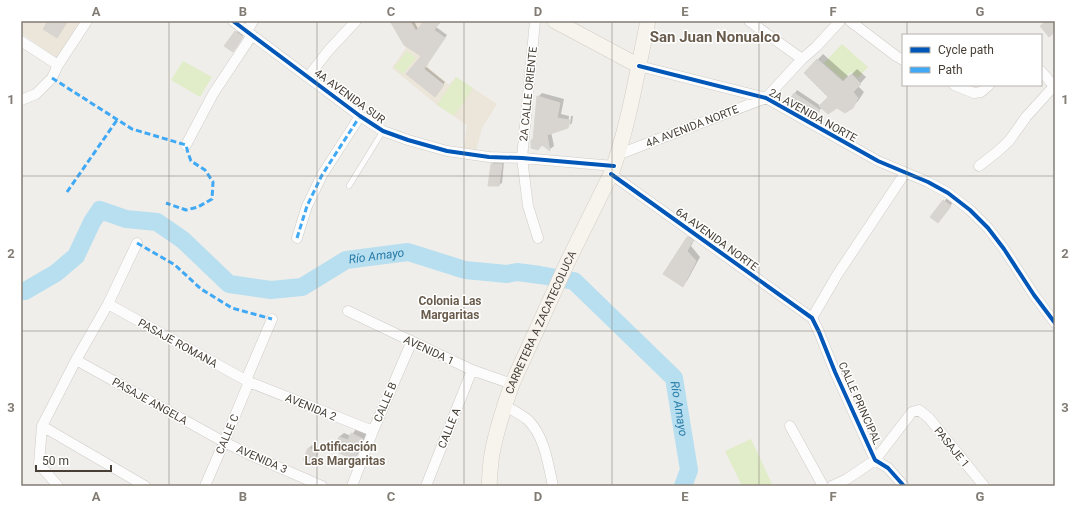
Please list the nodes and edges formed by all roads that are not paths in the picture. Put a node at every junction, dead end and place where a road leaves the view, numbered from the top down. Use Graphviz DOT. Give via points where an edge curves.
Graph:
graph roads {
  1 [pos="87,21"];
  2 [pos="233,21"];
  3 [pos="253,21"];
  4 [pos="356,21"];
  5 [pos="535,21"];
  6 [pos="555,21"];
  7 [pos="648,21"];
  8 [pos="749,21"];
  9 [pos="840,21"];
  10 [pos="850,21"];
  11 [pos="250,33"];
  12 [pos="21,40"];
  13 [pos="802,59"];
  14 [pos="902,59"];
  15 [pos="58,65"];
  16 [pos="639,66"];
  17 [pos="1042,72"];
  18 [pos="308,77"];
  19 [pos="956,86"];
  20 [pos="988,86"];
  21 [pos="1055,86"];
  22 [pos="766,98"];
  23 [pos="21,100"];
  24 [pos="360,116"];
  25 [pos="383,131"];
  26 [pos="186,145"];
  27 [pos="522,158"];
  28 [pos="614,165"];
  29 [pos="979,166"];
  30 [pos="905,173"];
  31 [pos="349,186"];
  32 [pos="297,238"];
  33 [pos="538,238"];
  34 [pos="137,243"];
  35 [pos="108,304"];
  36 [pos="348,311"];
  37 [pos="812,318"];
  38 [pos="272,319"];
  39 [pos="1055,323"];
  40 [pos="412,341"];
  41 [pos="76,360"];
  42 [pos="472,370"];
  43 [pos="247,381"];
  44 [pos="512,384"];
  45 [pos="504,405"];
  46 [pos="42,426"];
  47 [pos="790,426"];
  48 [pos="373,431"];
  49 [pos="224,442"];
  50 [pos="876,460"];
  51 [pos="850,482"];
  52 [pos="58,486"];
  53 [pos="145,486"];
  54 [pos="205,486"];
  55 [pos="322,486"];
  56 [pos="352,486"];
  57 [pos="426,486"];
  58 [pos="489,486"];
  59 [pos="553,486"];
  60 [pos="823,486"];
  61 [pos="832,486"];
  62 [pos="904,486"];
  63 [pos="984,486"];
  1 -- 15 [label="street"];
  2 -- 11 [label="street, 4A AVENIDA SUR"];
  3 -- 11 [label="street"];
  4 -- 18 [label="street"];
  5 -- 27 [label="street, 2A CALLE ORIENTE"];
  6 -- 16 [label="main road"];
  7 -- 16 [label="main road, CARRETERA A ZACATECOLUCA"];
  8 -- 13 [label="street"];
  9 -- 13 [label="street"];
  10 -- 14 [label="street"];
  11 -- 18 [label="street, 4A AVENIDA SUR"];
  11 -- 26 [label="street"];
  12 -- 15 [label="street"];
  13 -- 22 [label="street"];
  15 -- 23 [label="street" via="52,78 36,94"];
  16 -- 22 [label="street, 2A AVENIDA NORTE"];
  16 -- 28 [label="main road, CARRETERA A ZACATECOLUCA"];
  17 -- 21 [label="street"];
  18 -- 24 [label="street, 4A AVENIDA SUR"];
  19 -- 20 [label="street" via="974,93 981,92"];
  21 -- 29 [label="street" via="1026,117 1009,141"];
  22 -- 28 [label="street, 4A AVENIDA NORTE"];
  22 -- 30 [label="street, 2A AVENIDA NORTE" via="878,161"];
  24 -- 25 [label="street, 4A AVENIDA SUR"];
  24 -- 32 [label="street" via="322,176 307,206"];
  25 -- 27 [label="street, 4A AVENIDA SUR" via="447,151 488,157"];
  25 -- 31 [label="lane"];
  27 -- 28 [label="street, 4A AVENIDA SUR"];
  27 -- 33 [label="street, 2A CALLE ORIENTE" via="528,206"];
  28 -- 37 [label="street, 6A AVENIDA NORTE"];
  28 -- 44 [label="main road, CARRETERA A ZACATECOLUCA"];
  30 -- 37 [label="street" via="837,275"];
  30 -- 39 [label="street, 2A AVENIDA NORTE" via="948,193 970,210 1004,249"];
  34 -- 35 [label="street"];
  35 -- 41 [label="street"];
  35 -- 43 [label="street, PASAJE ROMANA"];
  36 -- 40 [label="street, AVENIDA 1"];
  37 -- 50 [label="street, CALLE PRINCIPAL"];
  38 -- 43 [label="street, CALLE C"];
  40 -- 42 [label="street, AVENIDA 1"];
  40 -- 48 [label="street, CALLE B"];
  41 -- 46 [label="street"];
  41 -- 49 [label="street, PASAJE ANGELA"];
  42 -- 44 [label="street, AVENIDA 1"];
  42 -- 57 [label="street, CALLE A"];
  43 -- 48 [label="street, AVENIDA 2"];
  43 -- 49 [label="street, CALLE C"];
  44 -- 45 [label="main road, CARRETERA A ZACATECOLUCA"];
  45 -- 58 [label="main road, CARRETERA A ZACATECOLUCA" via="492,454"];
  45 -- 59 [label="street" via="528,420 537,433 544,448"];
  46 -- 52 [label="street" via="39,464"];
  46 -- 53 [label="street"];
  47 -- 60 [label="street"];
  48 -- 56 [label="street, CALLE B"];
  49 -- 54 [label="street, CALLE C"];
  49 -- 55 [label="street, AVENIDA 3"];
  50 -- 51 [label="street"];
  50 -- 62 [label="street, CALLE PRINCIPAL" via="888,468"];
  50 -- 63 [label="street, PASAJE 1" via="912,412 919,410 929,418"];
  51 -- 61 [label="street"];
}
